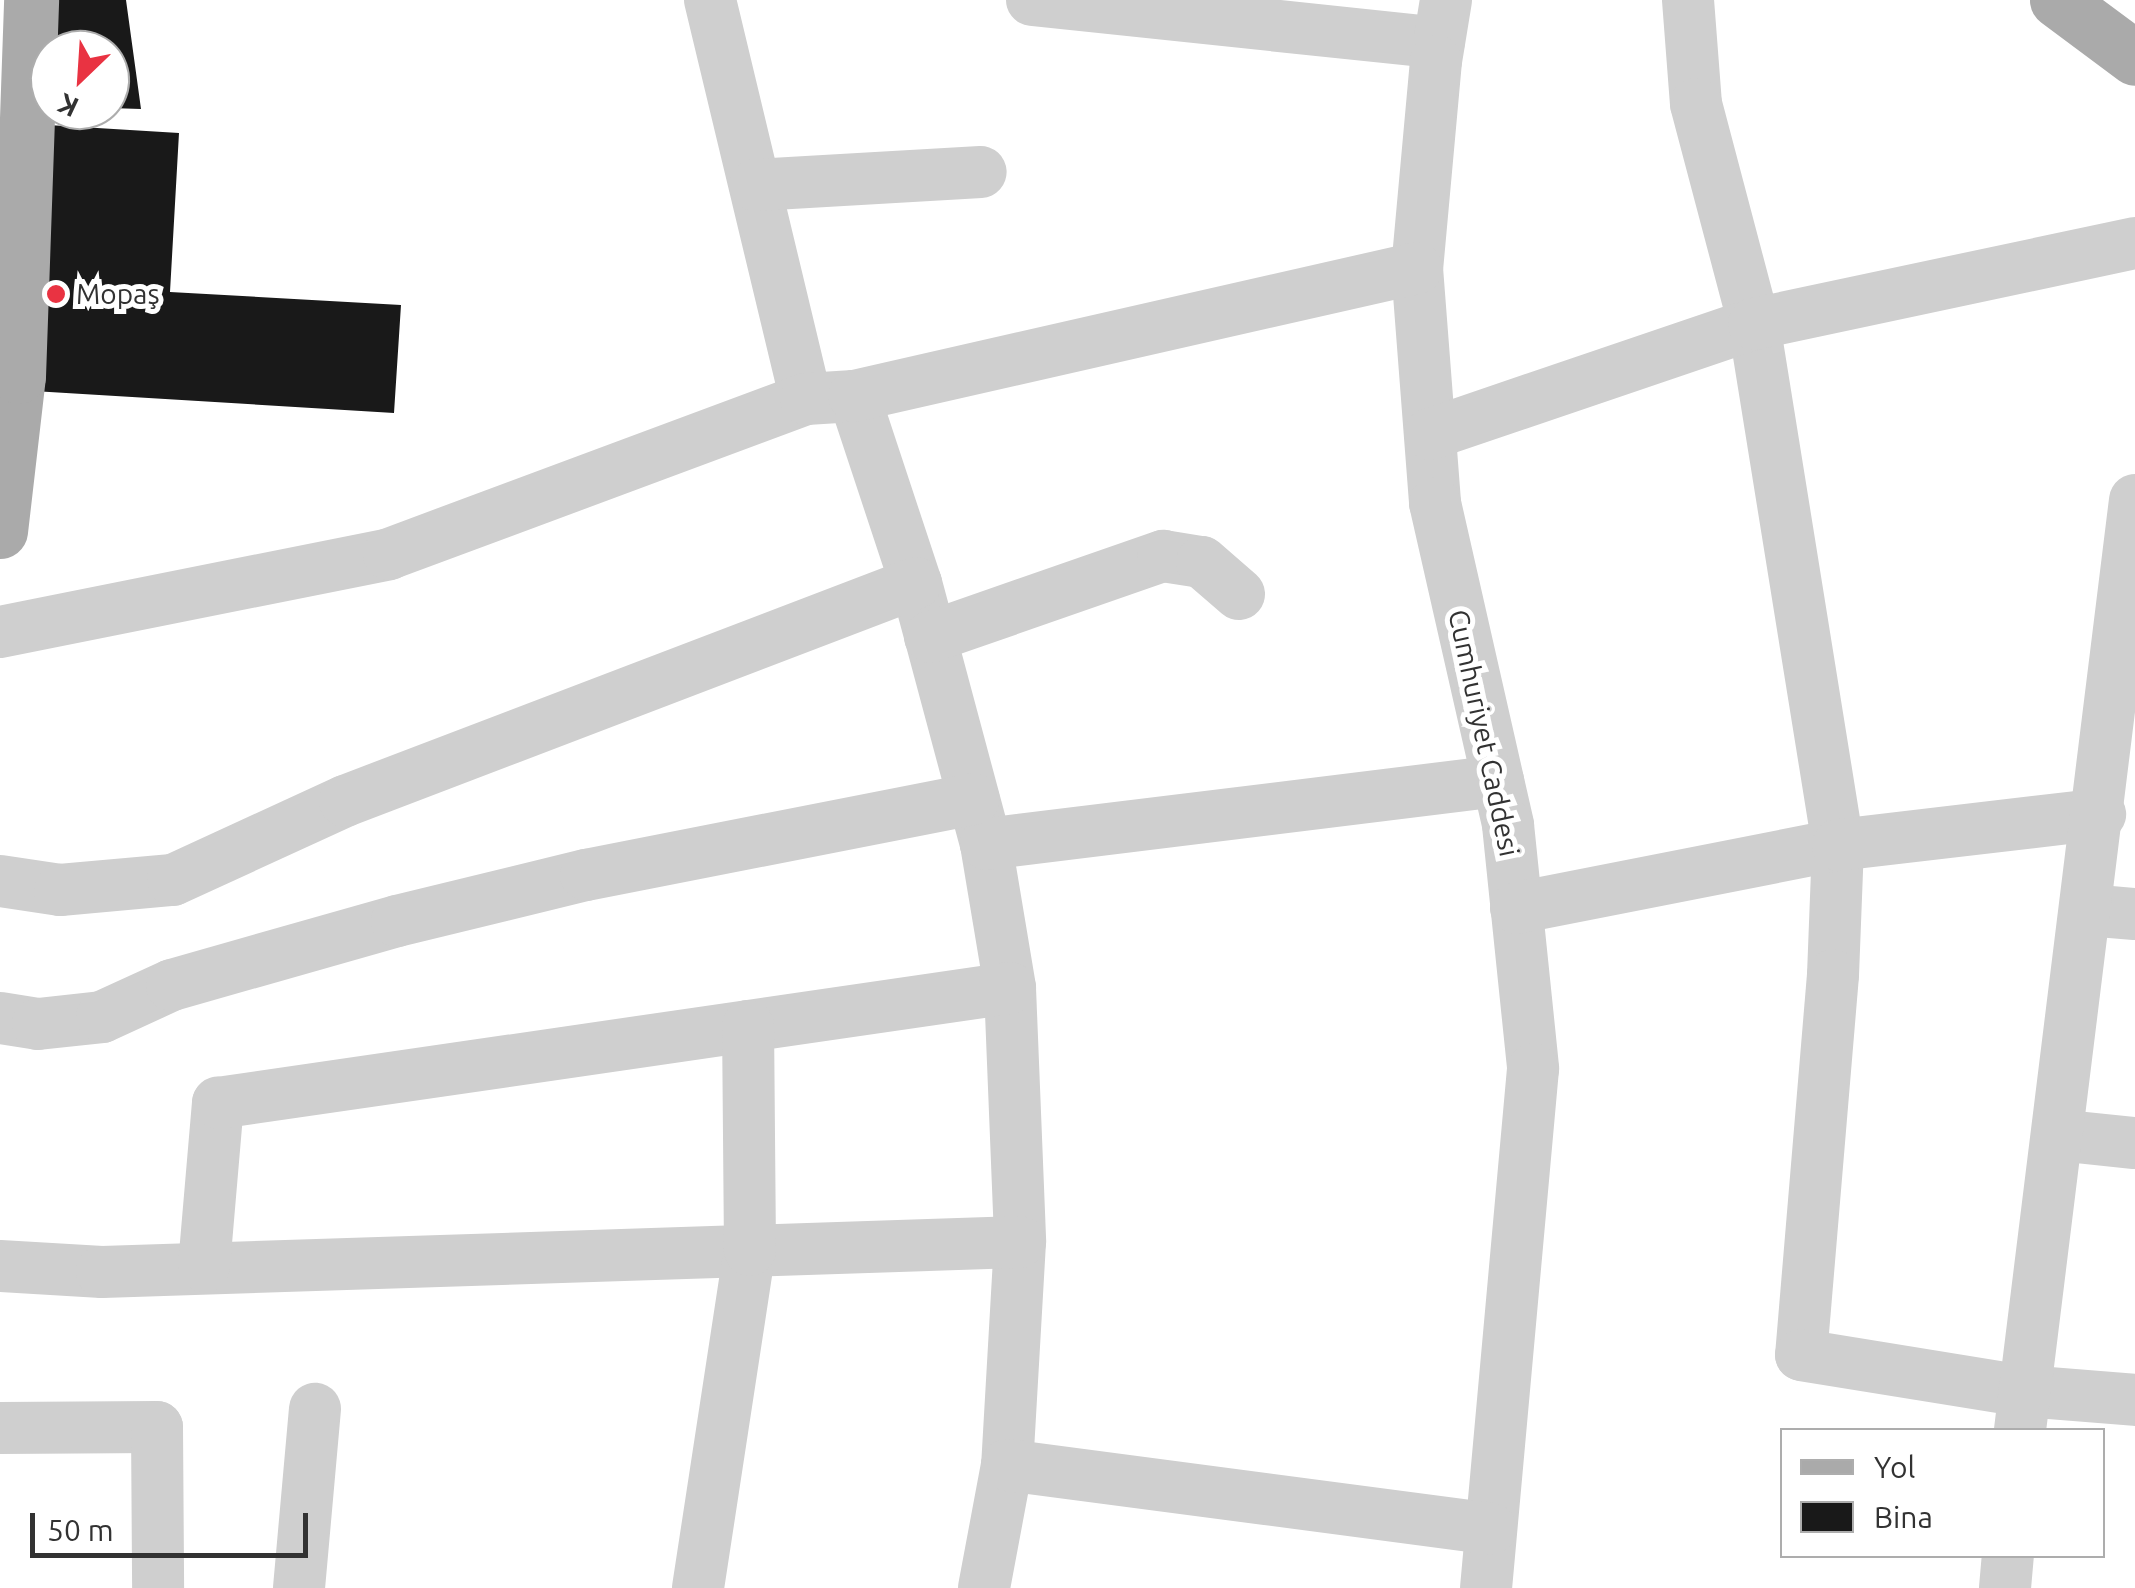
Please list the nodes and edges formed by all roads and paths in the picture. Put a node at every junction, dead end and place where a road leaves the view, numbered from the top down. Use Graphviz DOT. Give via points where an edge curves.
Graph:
graph roads {
  1 [pos="30,0"];
  2 [pos="710,0"];
  3 [pos="1688,0"];
  4 [pos="2056,0"];
  5 [pos="1060,2"];
  6 [pos="1443,22"];
  7 [pos="2135,58"];
  8 [pos="981,172"];
  9 [pos="755,184"];
  10 [pos="2135,243"];
  11 [pos="1417,268"];
  12 [pos="1754,324"];
  13 [pos="830,398"];
  14 [pos="1430,434"];
  15 [pos="2135,500"];
  16 [pos="0,531"];
  17 [pos="916,583"];
  18 [pos="1239,594"];
  19 [pos="0,632"];
  20 [pos="930,637"];
  21 [pos="1498,781"];
  22 [pos="2100,814"];
  23 [pos="980,822"];
  24 [pos="1838,845"];
  25 [pos="0,881"];
  26 [pos="1516,908"];
  27 [pos="2111,912"];
  28 [pos="1010,988"];
  29 [pos="0,1018"];
  30 [pos="748,1026"];
  31 [pos="2057,1135"];
  32 [pos="2135,1143"];
  33 [pos="1020,1242"];
  34 [pos="750,1250"];
  35 [pos="0,1266"];
  36 [pos="204,1266"];
  37 [pos="2135,1400"];
  38 [pos="315,1408"];
  39 [pos="2022,1411"];
  40 [pos="0,1428"];
  41 [pos="1007,1465"];
  42 [pos="1491,1529"];
  43 [pos="2008,1558"];
  44 [pos="158,1588"];
  45 [pos="300,1588"];
  46 [pos="698,1588"];
  47 [pos="984,1588"];
  48 [pos="1486,1588"];
  49 [pos="2005,1588"];
  1 -- 16 [label="main road" via="18,376"];
  2 -- 9 [label="street"];
  3 -- 12 [label="street" via="1696,104"];
  4 -- 7 [label="main road"];
  5 -- 6 [label="street"];
  6 -- 11 [label="street, Cumhuriyet Caddesi"];
  8 -- 9 [label="street"];
  9 -- 13 [label="street"];
  10 -- 12 [label="street"];
  11 -- 13 [label="street"];
  11 -- 14 [label="street, Cumhuriyet Caddesi"];
  12 -- 14 [label="street"];
  12 -- 24 [label="street"];
  13 -- 17 [label="street"];
  13 -- 19 [label="street" via="389,554"];
  14 -- 21 [label="street, Cumhuriyet Caddesi" via="1436,503"];
  15 -- 22 [label="street"];
  17 -- 20 [label="street"];
  17 -- 25 [label="street" via="345,801 173,880 60,890"];
  18 -- 20 [label="street" via="1202,562 1163,556"];
  20 -- 23 [label="street"];
  21 -- 23 [label="street"];
  21 -- 26 [label="street, Cumhuriyet Caddesi"];
  22 -- 24 [label="street"];
  22 -- 27 [label="street"];
  23 -- 28 [label="street"];
  23 -- 29 [label="street" via="586,875 172,985 102,1016 38,1024"];
  24 -- 26 [label="street"];
  24 -- 39 [label="street" via="1802,1355"];
  26 -- 42 [label="street, Cumhuriyet Caddesi" via="1532,1068"];
  27 -- 31 [label="street"];
  28 -- 30 [label="street"];
  28 -- 33 [label="street"];
  30 -- 34 [label="street"];
  30 -- 36 [label="street" via="218,1103"];
  31 -- 32 [label="street"];
  31 -- 39 [label="street"];
  33 -- 34 [label="street"];
  33 -- 41 [label="street"];
  34 -- 36 [label="street"];
  34 -- 46 [label="street"];
  35 -- 36 [label="street" via="102,1272"];
  37 -- 39 [label="street"];
  38 -- 45 [label="street"];
  40 -- 44 [label="street" via="157,1428"];
  41 -- 42 [label="street"];
  41 -- 47 [label="street"];
  42 -- 48 [label="street, Cumhuriyet Caddesi"];
  43 -- 49 [label="street"];
}
